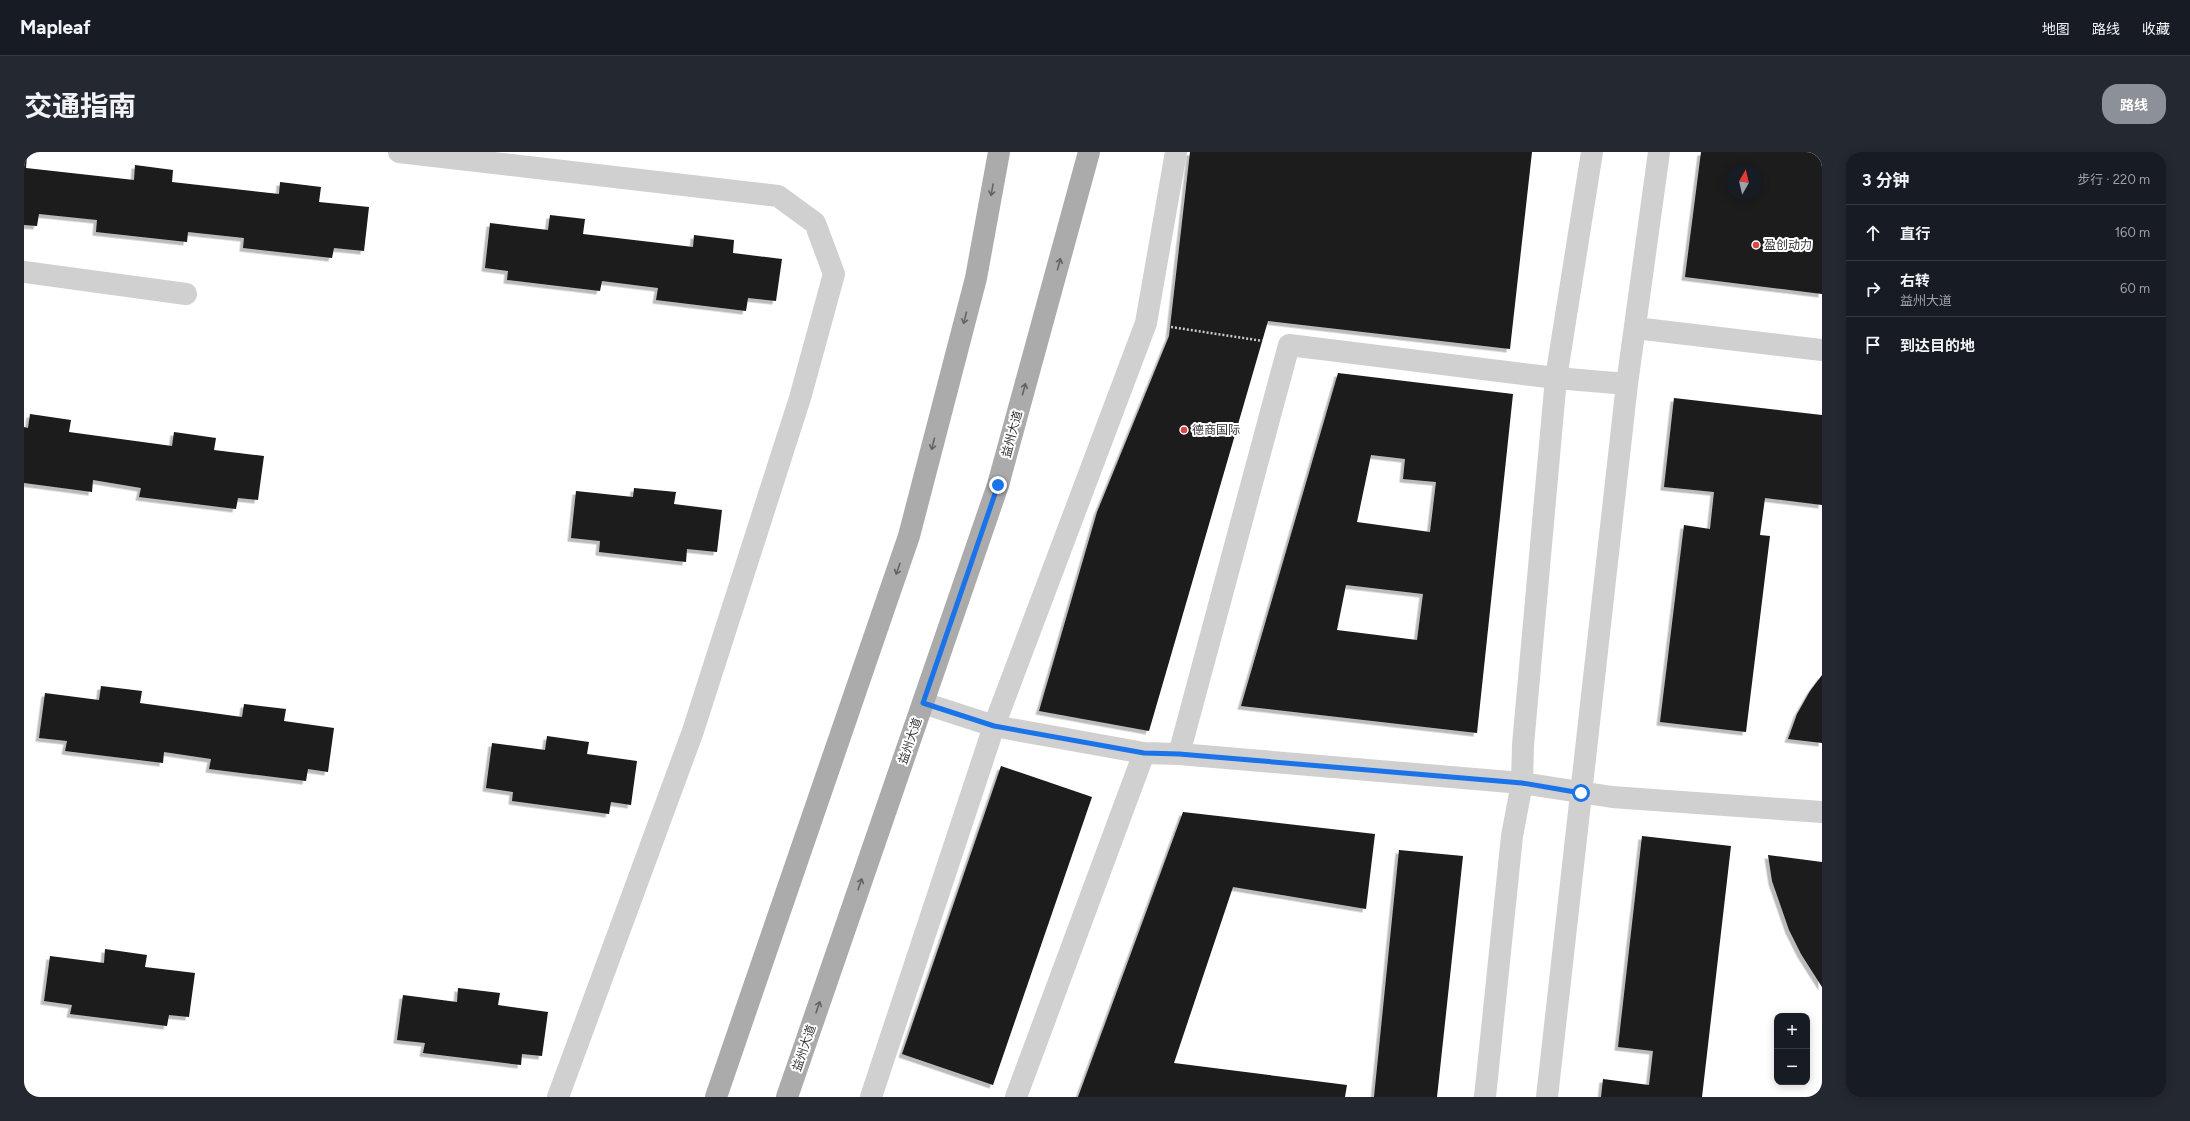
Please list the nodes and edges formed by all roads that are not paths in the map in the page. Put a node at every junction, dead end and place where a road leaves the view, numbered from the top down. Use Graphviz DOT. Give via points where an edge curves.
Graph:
graph roads {
  1 [pos="399,152"];
  2 [pos="999,152"];
  3 [pos="1089,152"];
  4 [pos="1176,152"];
  5 [pos="1592,152"];
  6 [pos="1659,152"];
  7 [pos="24,272"];
  8 [pos="186,294"];
  9 [pos="1635,328"];
  10 [pos="1822,350"];
  11 [pos="1556,378"];
  12 [pos="1626,384"];
  13 [pos="923,703"];
  14 [pos="994,726"];
  15 [pos="1144,753"];
  16 [pos="1179,754"];
  17 [pos="1522,783"];
  18 [pos="1581,793"];
  19 [pos="1822,812"];
  20 [pos="558,1097"];
  21 [pos="716,1097"];
  22 [pos="787,1097"];
  23 [pos="871,1097"];
  24 [pos="1016,1097"];
  25 [pos="1485,1097"];
  26 [pos="1547,1097"];
  1 -- 20 [label="street" via="778,196 815,223 834,274 800,398 693,731"];
  2 -- 21 [label="main road, one-way" via="976,278 909,536"];
  13 -- 3 [label="main road, 益州大道, one-way" via="998,485"];
  4 -- 14 [label="street" via="1146,323"];
  5 -- 11 [label="street"];
  6 -- 9 [label="street"];
  7 -- 8 [label="street"];
  9 -- 10 [label="street"];
  9 -- 12 [label="street"];
  11 -- 12 [label="street"];
  11 -- 16 [label="street" via="1289,345"];
  11 -- 17 [label="street" via="1523,745"];
  12 -- 18 [label="street"];
  13 -- 14 [label="street"];
  22 -- 13 [label="main road, 益州大道, one-way"];
  14 -- 15 [label="street"];
  14 -- 23 [label="street"];
  15 -- 16 [label="street"];
  15 -- 24 [label="street"];
  16 -- 17 [label="street"];
  17 -- 18 [label="street"];
  17 -- 25 [label="street" via="1512,836"];
  18 -- 19 [label="street"];
  18 -- 26 [label="street"];
}
